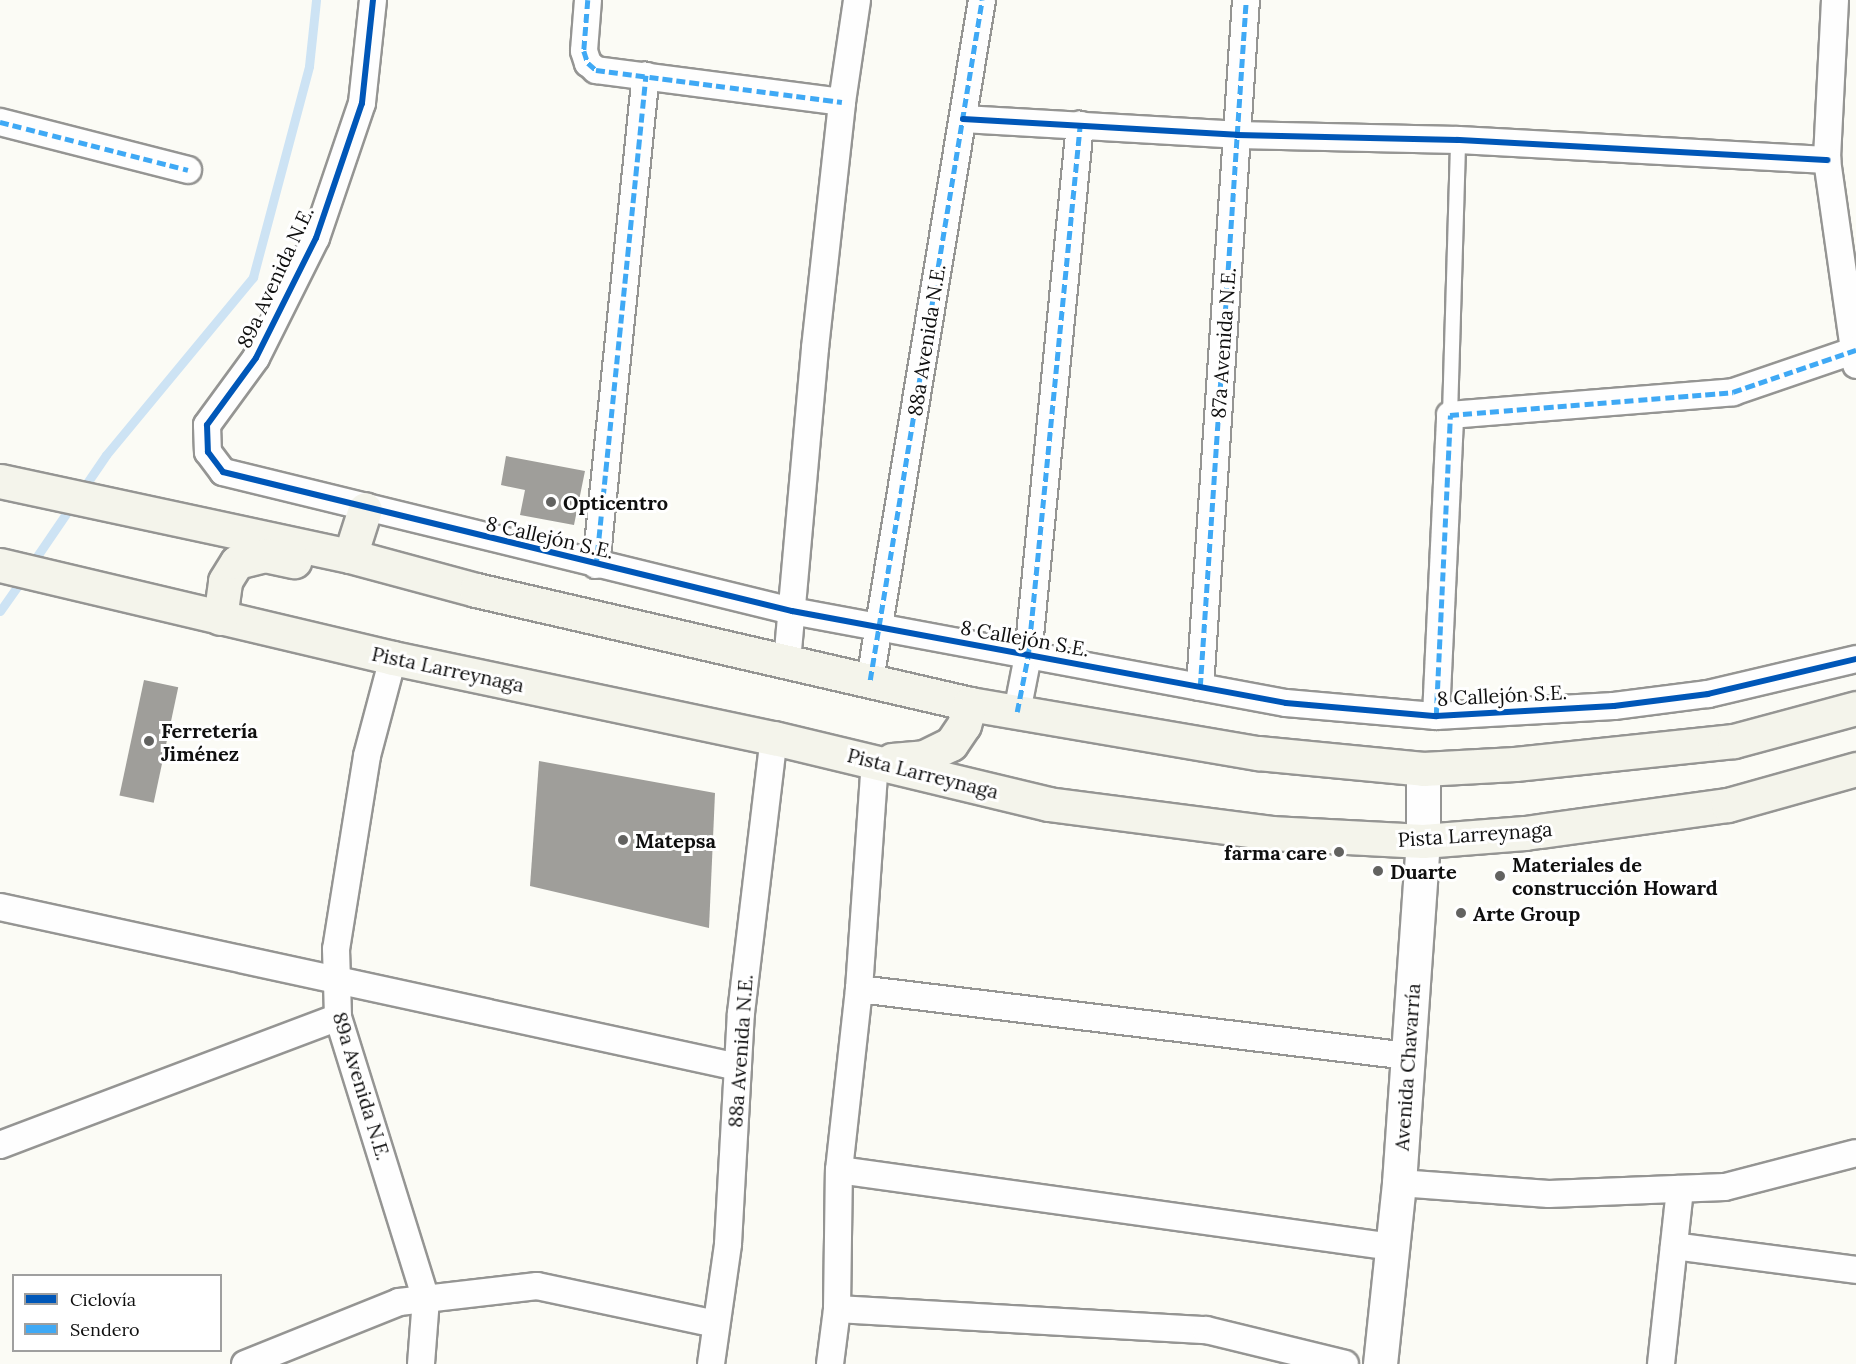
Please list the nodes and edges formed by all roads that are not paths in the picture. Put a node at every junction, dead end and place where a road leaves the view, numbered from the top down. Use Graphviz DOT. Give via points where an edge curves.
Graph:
graph roads {
  1 [pos="373,0"];
  2 [pos="588,0"];
  3 [pos="857,0"];
  4 [pos="982,0"];
  5 [pos="1246,0"];
  6 [pos="1835,0"];
  7 [pos="646,76"];
  8 [pos="842,102"];
  9 [pos="963,118"];
  10 [pos="0,122"];
  11 [pos="1080,125"];
  12 [pos="1237,135"];
  13 [pos="1458,140"];
  14 [pos="1827,160"];
  15 [pos="188,170"];
  16 [pos="1854,355"];
  17 [pos="1450,415"];
  18 [pos="208,452"];
  19 [pos="0,481"];
  20 [pos="365,509"];
  21 [pos="350,556"];
  22 [pos="0,565"];
  23 [pos="596,565"];
  24 [pos="476,590"];
  25 [pos="792,611"];
  26 [pos="220,618"];
  27 [pos="878,628"];
  28 [pos="1028,656"];
  29 [pos="393,658"];
  30 [pos="1856,659"];
  31 [pos="787,662"];
  32 [pos="870,680"];
  33 [pos="1200,687"];
  34 [pos="970,704"];
  35 [pos="1856,708"];
  36 [pos="1017,712"];
  37 [pos="1436,716"];
  38 [pos="774,738"];
  39 [pos="875,762"];
  40 [pos="1423,769"];
  41 [pos="1856,769"];
  42 [pos="1423,841"];
  43 [pos="0,907"];
  44 [pos="337,982"];
  45 [pos="860,989"];
  46 [pos="338,1017"];
  47 [pos="1408,1056"];
  48 [pos="738,1067"];
  49 [pos="0,1145"];
  50 [pos="1856,1153"];
  51 [pos="839,1170"];
  52 [pos="1399,1183"];
  53 [pos="1680,1189"];
  54 [pos="1674,1246"];
  55 [pos="1392,1247"];
  56 [pos="1856,1270"];
  57 [pos="426,1299"];
  58 [pos="837,1309"];
  59 [pos="716,1324"];
  60 [pos="245,1364"];
  61 [pos="422,1364"];
  62 [pos="711,1364"];
  63 [pos="830,1364"];
  64 [pos="1345,1364"];
  65 [pos="1380,1364"];
  66 [pos="1661,1364"];
  1 -- 18 [label="street, 89a Avenida N.E." via="362,103 316,238 256,358 207,425"];
  2 -- 7 [label="street" via="584,51 588,63 596,70"];
  3 -- 8 [label="street"];
  4 -- 9 [label="street, 88a Avenida N.E."];
  5 -- 12 [label="street, 87a Avenida N.E."];
  6 -- 14 [label="street"];
  7 -- 8 [label="street"];
  7 -- 23 [label="street"];
  8 -- 25 [label="street" via="814,348"];
  9 -- 11 [label="street"];
  9 -- 27 [label="street, 88a Avenida N.E."];
  10 -- 15 [label="street"];
  11 -- 12 [label="street"];
  11 -- 28 [label="street"];
  12 -- 13 [label="street"];
  12 -- 33 [label="street, 87a Avenida N.E."];
  13 -- 14 [label="street"];
  13 -- 17 [label="lane"];
  14 -- 16 [label="street"];
  16 -- 17 [label="street" via="1733,392"];
  17 -- 37 [label="street"];
  18 -- 20 [label="street, 8 Callejón S.E." via="223,472"];
  19 -- 21 [label="main road"];
  20 -- 21 [label="main road"];
  20 -- 23 [label="street, 8 Callejón S.E."];
  21 -- 24 [label="main road"];
  22 -- 26 [label="main road, Pista Larreynaga"];
  23 -- 25 [label="street, 8 Callejón S.E."];
  24 -- 26 [label="main road" via="445,594 265,555 237,562 225,581"];
  24 -- 31 [label="main road"];
  25 -- 27 [label="street, 8 Callejón S.E."];
  25 -- 31 [label="street"];
  26 -- 29 [label="main road, Pista Larreynaga"];
  27 -- 28 [label="street, 8 Callejón S.E."];
  27 -- 32 [label="street, 88a Avenida N.E."];
  28 -- 33 [label="street, 8 Callejón S.E."];
  28 -- 36 [label="street"];
  29 -- 38 [label="main road, Pista Larreynaga"];
  29 -- 44 [label="street, 89a Avenida N.E." via="367,756 336,949"];
  30 -- 37 [label="street, 8 Callejón S.E." via="1708,694 1614,706"];
  31 -- 32 [label="main road"];
  32 -- 34 [label="main road"];
  33 -- 37 [label="street, 8 Callejón S.E." via="1286,703"];
  34 -- 36 [label="main road"];
  34 -- 39 [label="main road" via="964,725 951,744 924,757"];
  35 -- 40 [label="main road" via="1774,732 1701,746"];
  36 -- 40 [label="main road" via="1258,753"];
  38 -- 39 [label="main road, Pista Larreynaga"];
  38 -- 48 [label="street, 88a Avenida N.E."];
  39 -- 42 [label="main road, Pista Larreynaga" via="1048,804 1271,833"];
  39 -- 45 [label="street"];
  40 -- 42 [label="street, Avenida Chavarría"];
  41 -- 42 [label="main road, Pista Larreynaga" via="1761,798 1692,812"];
  42 -- 47 [label="street, Avenida Chavarría"];
  43 -- 44 [label="street"];
  44 -- 46 [label="street, 89a Avenida N.E."];
  44 -- 48 [label="street"];
  45 -- 47 [label="street"];
  45 -- 51 [label="street"];
  46 -- 49 [label="street"];
  46 -- 57 [label="street, 89a Avenida N.E."];
  47 -- 52 [label="street, Avenida Chavarría"];
  48 -- 59 [label="street, 88a Avenida N.E." via="728,1244"];
  50 -- 53 [label="street" via="1725,1187"];
  51 -- 55 [label="street"];
  51 -- 58 [label="street"];
  52 -- 53 [label="street" via="1549,1194"];
  52 -- 55 [label="street, Avenida Chavarría"];
  53 -- 54 [label="street"];
  54 -- 56 [label="street"];
  54 -- 66 [label="street"];
  55 -- 65 [label="street, Avenida Chavarría"];
  57 -- 59 [label="street" via="537,1286"];
  57 -- 60 [label="street" via="399,1302"];
  57 -- 61 [label="street"];
  58 -- 63 [label="street"];
  58 -- 64 [label="street" via="1206,1330"];
  59 -- 62 [label="street, 88a Avenida N.E."];
}
